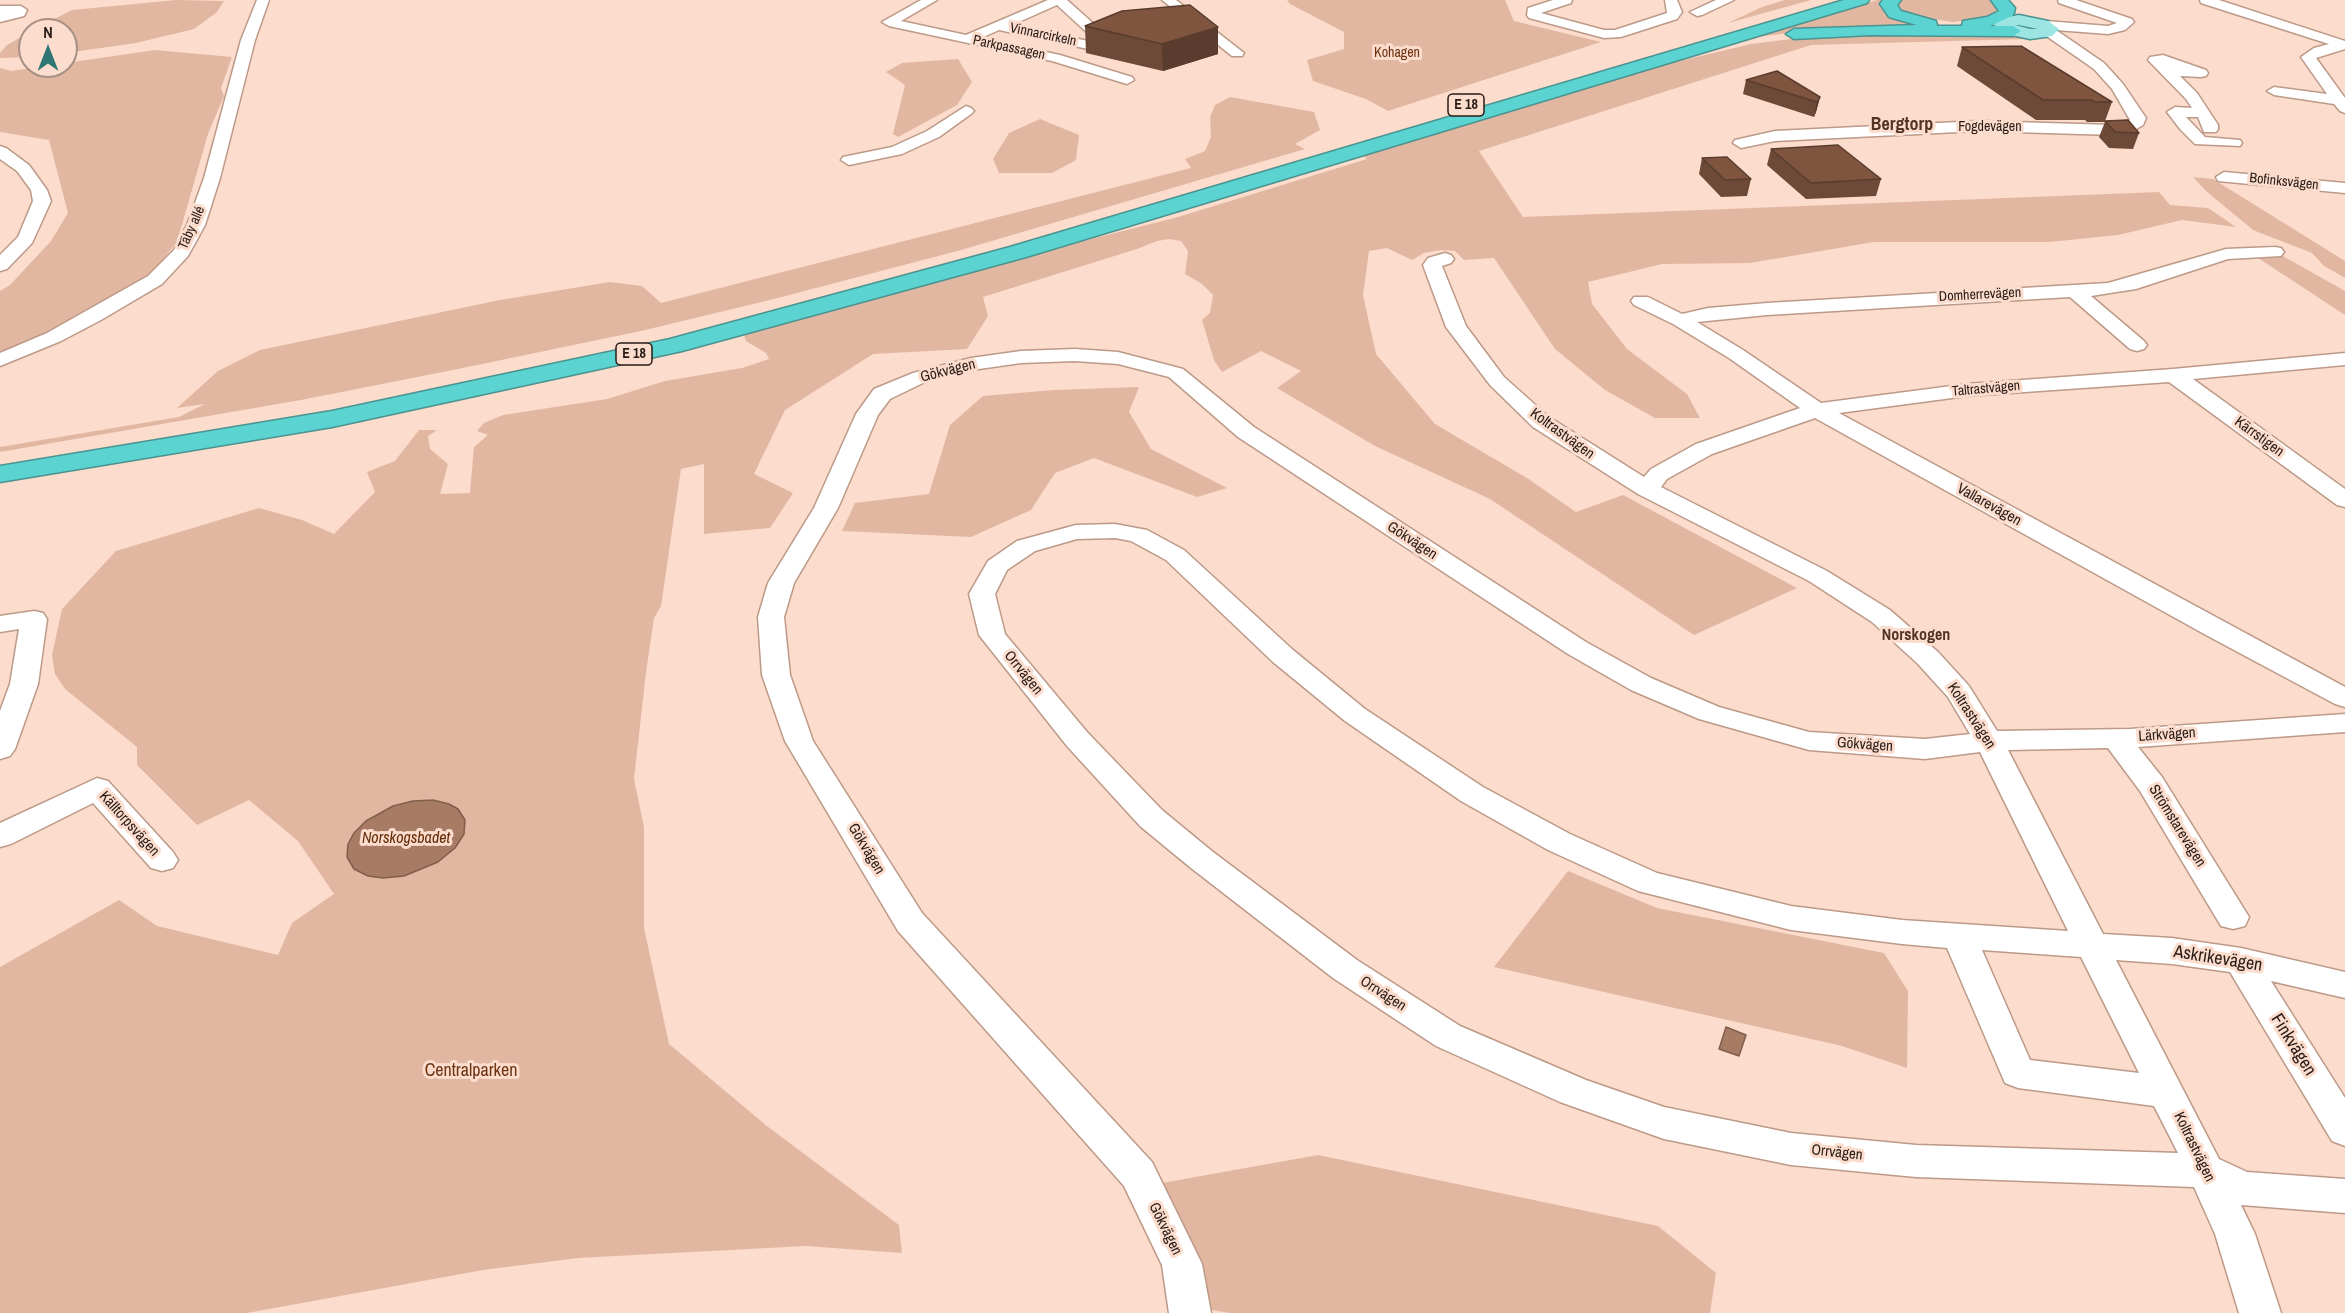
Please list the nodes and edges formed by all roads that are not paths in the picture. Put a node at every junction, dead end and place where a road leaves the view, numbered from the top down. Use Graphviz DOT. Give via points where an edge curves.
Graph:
graph roads {
  1 [pos="263,0"];
  2 [pos="931,0"];
  3 [pos="1060,0"];
  4 [pos="1168,0"];
  5 [pos="1566,0"];
  6 [pos="1671,0"];
  7 [pos="1728,0"];
  8 [pos="1835,0"];
  9 [pos="1862,0"];
  10 [pos="1893,0"];
  11 [pos="2000,0"];
  12 [pos="2012,0"];
  13 [pos="2064,0"];
  14 [pos="2206,0"];
  15 [pos="0,10"];
  16 [pos="1697,12"];
  17 [pos="1902,16"];
  18 [pos="0,18"];
  19 [pos="1200,24"];
  20 [pos="999,26"];
  21 [pos="1177,27"];
  22 [pos="2014,27"];
  23 [pos="2048,28"];
  24 [pos="1098,38"];
  25 [pos="967,39"];
  26 [pos="2345,45"];
  27 [pos="2076,50"];
  28 [pos="1237,53"];
  29 [pos="1055,58"];
  30 [pos="2166,71"];
  31 [pos="1127,80"];
  32 [pos="2274,91"];
  33 [pos="2165,95"];
  34 [pos="2192,96"];
  35 [pos="1518,101"];
  36 [pos="2342,104"];
  37 [pos="966,111"];
  38 [pos="2202,113"];
  39 [pos="2210,129"];
  40 [pos="1741,143"];
  41 [pos="2234,143"];
  42 [pos="0,151"];
  43 [pos="849,160"];
  44 [pos="23,168"];
  45 [pos="0,173"];
  46 [pos="2224,177"];
  47 [pos="2345,188"];
  48 [pos="2275,252"];
  49 [pos="1445,259"];
  50 [pos="0,265"];
  51 [pos="2073,290"];
  52 [pos="1641,301"];
  53 [pos="1680,320"];
  54 [pos="2137,345"];
  55 [pos="2345,359"];
  56 [pos="0,360"];
  57 [pos="2173,375"];
  58 [pos="1817,410"];
  59 [pos="0,456"];
  60 [pos="0,474"];
  61 [pos="1646,489"];
  62 [pos="2345,500"];
  63 [pos="0,624"];
  64 [pos="2345,698"];
  65 [pos="2345,723"];
  66 [pos="2116,738"];
  67 [pos="1989,741"];
  68 [pos="0,749"];
  69 [pos="0,836"];
  70 [pos="162,860"];
  71 [pos="2233,916"];
  72 [pos="1959,936"];
  73 [pos="2090,944"];
  74 [pos="2241,961"];
  75 [pos="2345,985"];
  76 [pos="2166,1092"];
  77 [pos="2345,1130"];
  78 [pos="2206,1171"];
  79 [pos="2345,1196"];
  80 [pos="1190,1313"];
  81 [pos="2260,1313"];
  1 -- 56 [label="street, Täby allé" via="248,40 212,178 182,252 155,280 54,337"];
  2 -- 25 [label="street, Parkpassagen" via="889,22"];
  3 -- 20 [label="street, Vinnarcirkeln"];
  3 -- 24 [label="street, Vinnarcirkeln"];
  4 -- 19 [label="street"];
  5 -- 6 [label="street" via="1533,11 1534,15 1616,34 1672,16 1675,12"];
  7 -- 16 [label="street"];
  8 -- 59 [label="highway, E 18" via="1702,32 1006,243 659,333 330,403"];
  9 -- 35 [label="highway, E 18"];
  10 -- 17 [label="highway" via="1888,4 1890,9"];
  11 -- 17 [label="highway" via="2007,8 2006,13 1991,21 1943,24"];
  11 -- 22 [label="main road" via="2021,16"];
  12 -- 23 [label="main road"];
  13 -- 23 [label="street" via="2127,22 2108,30"];
  14 -- 26 [label="street"];
  15 -- 18 [label="street" via="21,10 19,14"];
  17 -- 22 [label="highway" via="1943,26"];
  19 -- 21 [label="street"];
  19 -- 28 [label="street"];
  20 -- 24 [label="street, Vinnarcirkeln"];
  20 -- 25 [label="street, Vinnarcirkeln"];
  22 -- 23 [label="main road"];
  22 -- 23 [label="main road" via="2031,21"];
  22 -- 27 [label="street"];
  22 -- 35 [label="highway" via="1781,35 1683,56"];
  23 -- 27 [label="street"];
  24 -- 29 [label="street, Vinnarcirkeln"];
  25 -- 29 [label="street, Parkpassagen"];
  26 -- 36 [label="street" via="2308,57"];
  27 -- 40 [label="street, Fogdevägen" via="2099,66 2118,87 2138,122 2114,130 1979,126 1775,136"];
  29 -- 31 [label="street, Parkpassagen"];
  30 -- 34 [label="street"];
  32 -- 36 [label="street"];
  33 -- 34 [label="street"];
  34 -- 38 [label="street"];
  35 -- 60 [label="highway, E 18" via="1018,252 673,346 332,419"];
  37 -- 43 [label="street" via="933,134 896,151"];
  38 -- 39 [label="street"];
  38 -- 41 [label="street" via="2175,112 2201,141"];
  42 -- 44 [label="street"];
  44 -- 45 [label="street"];
  44 -- 50 [label="street" via="39,189 42,201 26,239"];
  46 -- 47 [label="street, Bofinksvägen"];
  48 -- 51 [label="street, Domherrevägen" via="2226,254 2129,285"];
  49 -- 61 [label="street, Koltrastvägen" via="1432,265 1456,327 1497,381 1541,422"];
  51 -- 53 [label="street, Domherrevägen" via="1767,309"];
  51 -- 54 [label="street"];
  52 -- 53 [label="street, Vallarevägen"];
  53 -- 58 [label="street, Vallarevägen"];
  55 -- 57 [label="street, Taltrastvägen"];
  57 -- 58 [label="street, Taltrastvägen" via="1966,390"];
  57 -- 62 [label="street, Kärrstigen"];
  58 -- 61 [label="street, Taltrastvägen" via="1704,449 1659,474"];
  58 -- 64 [label="street, Vallarevägen"];
  61 -- 67 [label="street, Koltrastvägen" via="1782,557 1881,616 1959,692"];
  63 -- 68 [label="street" via="34,619 24,684"];
  65 -- 66 [label="street, Lärkvägen"];
  66 -- 67 [label="street, Lärkvägen"];
  66 -- 71 [label="street, Strömstarevägen" via="2151,784"];
  67 -- 73 [label="street, Koltrastvägen"];
  67 -- 80 [label="street, Gökvägen" via="1925,749 1809,741 1709,713 1641,684 1577,648 1286,459 1246,432 1176,373 1155,365 1075,355 1021,357 920,377 882,394 867,414 826,508 781,583 771,617 776,675 799,741 910,922 1138,1174 1182,1264"];
  69 -- 70 [label="street, Källtorpsvägen" via="97,788"];
  72 -- 73 [label="street, Orrvägen"];
  72 -- 76 [label="street" via="2018,1074"];
  72 -- 78 [label="street, Orrvägen" via="1791,918 1650,883 1559,842 1472,794 1355,715 1283,656 1175,555 1138,535 1076,532 1026,546 997,566 982,594 992,635 1077,740 1151,818 1345,969 1448,1036 1573,1091 1664,1123 1791,1149 1916,1161"];
  73 -- 74 [label="street, Askrikevägen"];
  73 -- 76 [label="street, Koltrastvägen"];
  74 -- 75 [label="street, Askrikevägen"];
  74 -- 77 [label="street, Finkvägen"];
  76 -- 78 [label="street, Koltrastvägen"];
  78 -- 79 [label="street" via="2244,1189"];
  78 -- 81 [label="street, Koltrastvägen" via="2235,1234"];
}
